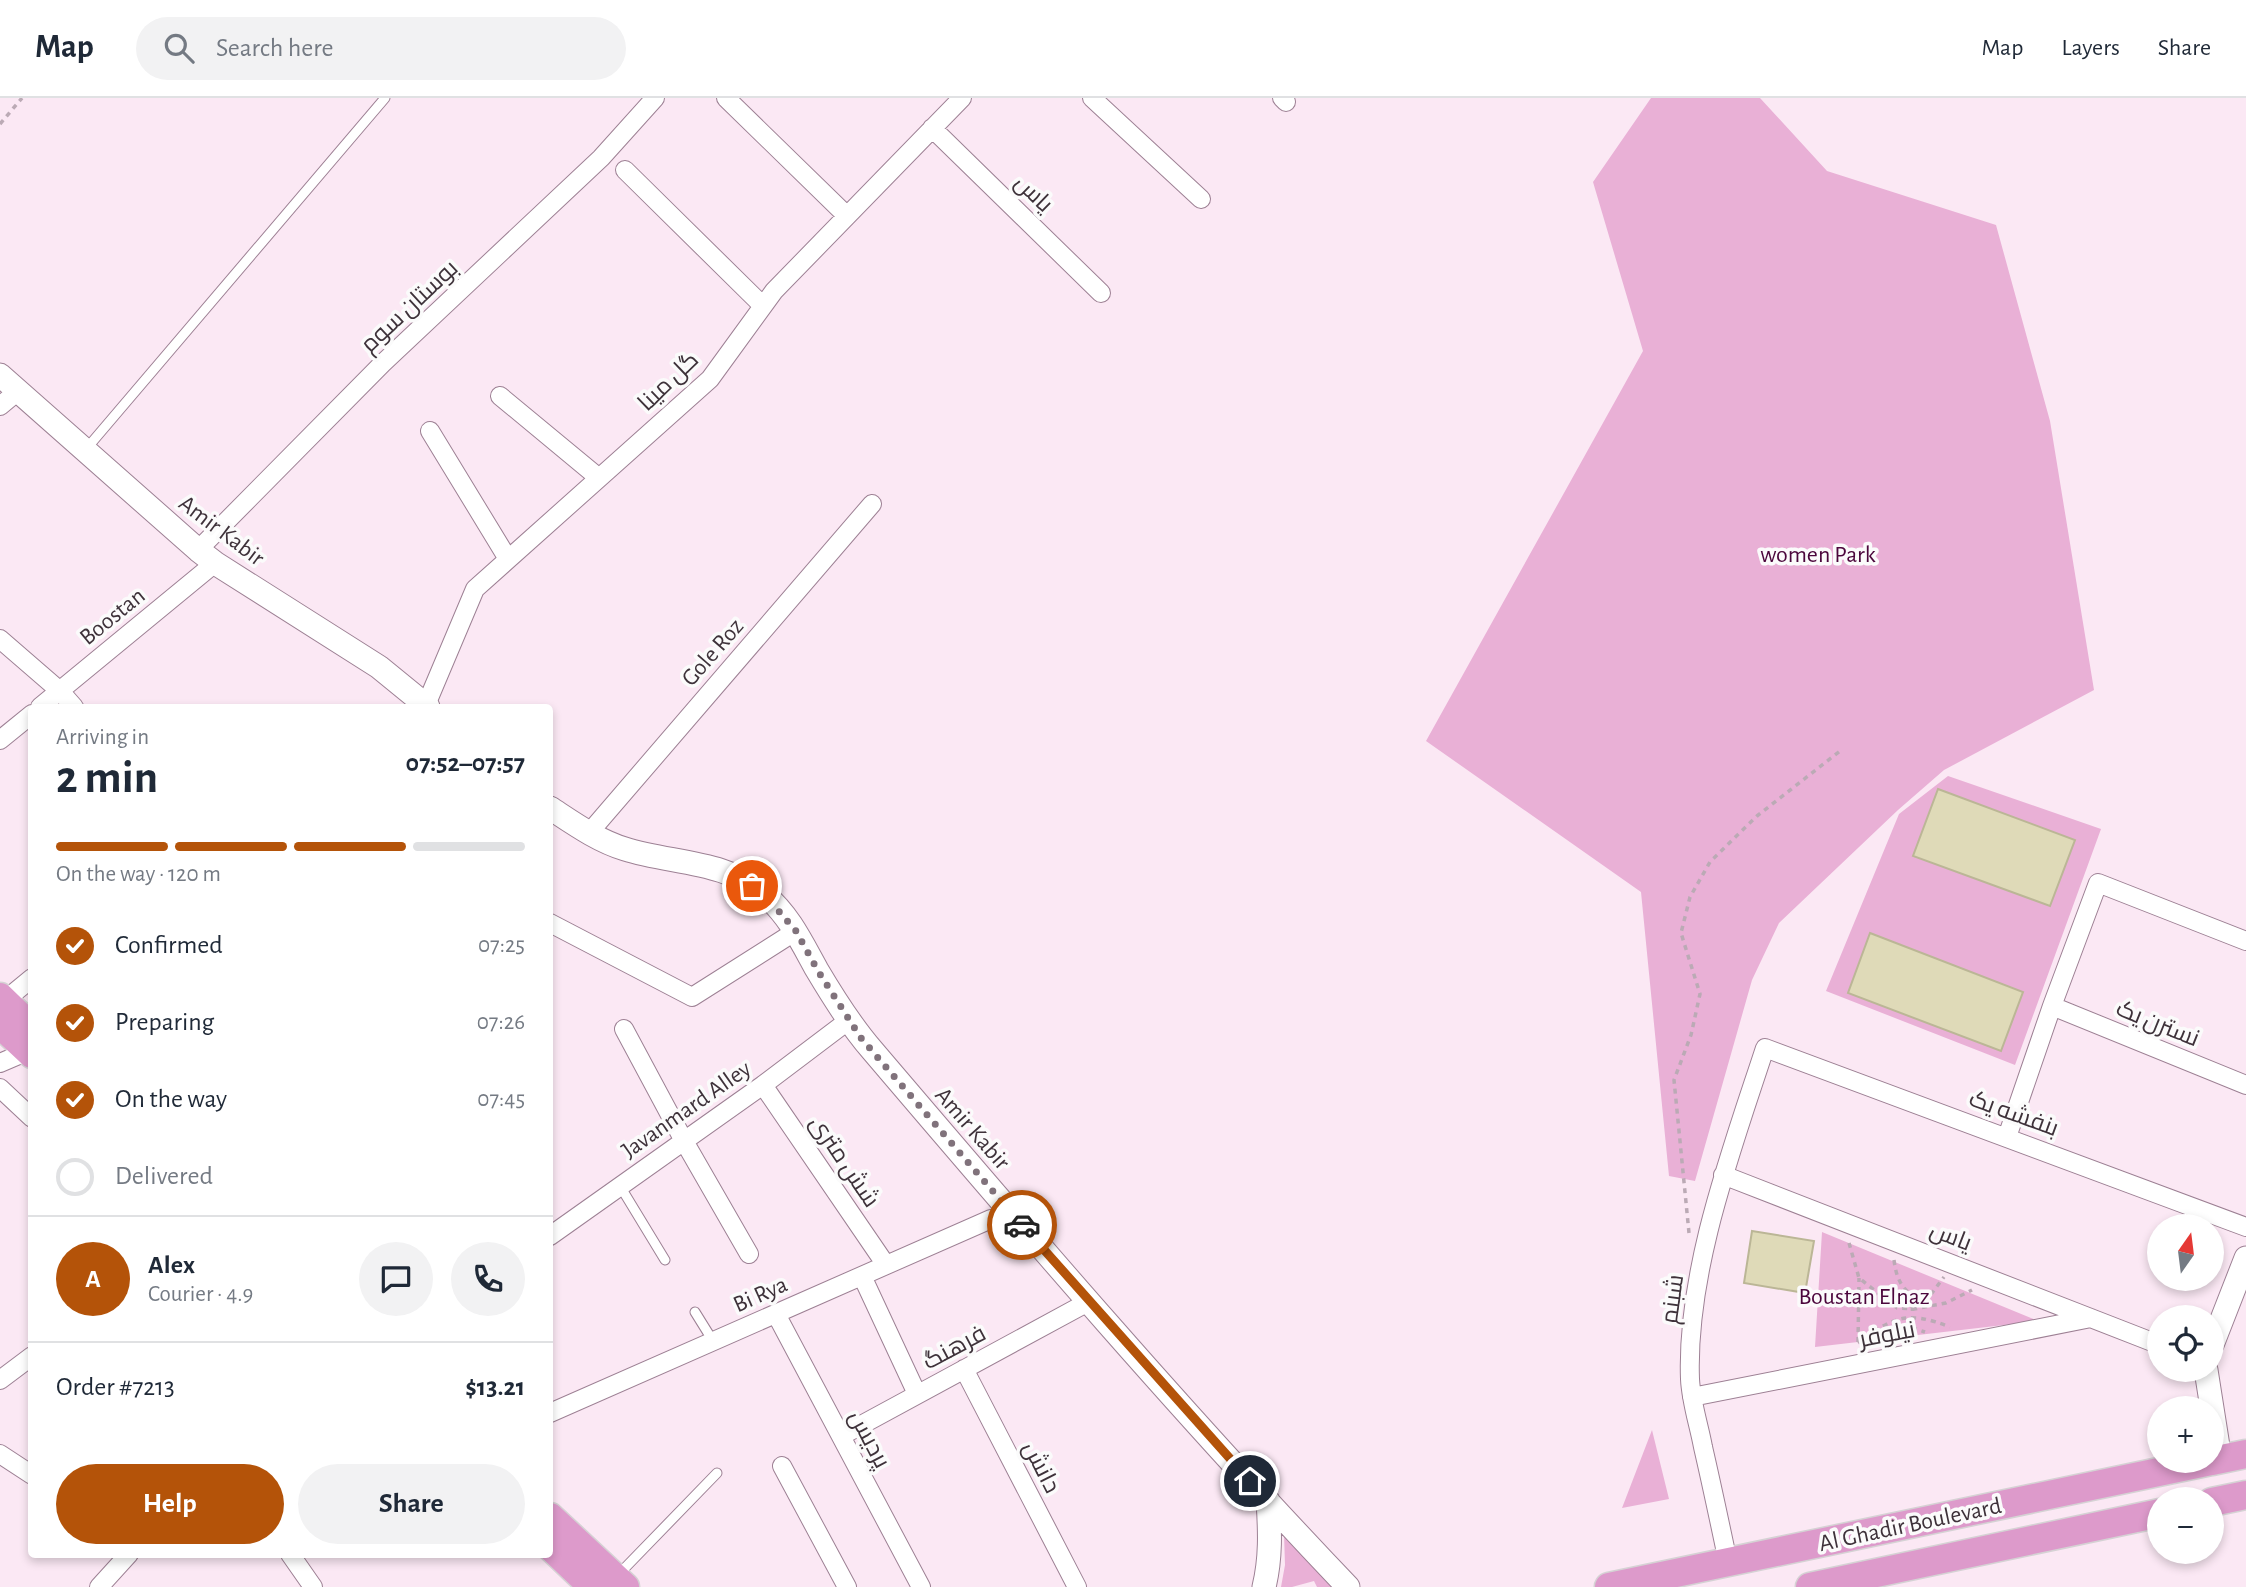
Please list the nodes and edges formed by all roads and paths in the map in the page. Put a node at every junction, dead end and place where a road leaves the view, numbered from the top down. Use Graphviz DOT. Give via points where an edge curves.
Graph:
graph roads {
  1 [pos="22,98"];
  2 [pos="385,98"];
  3 [pos="655,98"];
  4 [pos="726,98"];
  5 [pos="962,98"];
  6 [pos="1092,98"];
  7 [pos="0,124"];
  8 [pos="932,128"];
  9 [pos="625,170"];
  10 [pos="1201,199"];
  11 [pos="847,216"];
  12 [pos="1101,293"];
  13 [pos="763,306"];
  14 [pos="0,375"];
  15 [pos="18,391"];
  16 [pos="500,396"];
  17 [pos="0,406"];
  18 [pos="430,431"];
  19 [pos="85,450"];
  20 [pos="599,478"];
  21 [pos="872,504"];
  22 [pos="207,557"];
  23 [pos="508,559"];
  24 [pos="0,639"];
  25 [pos="60,691"];
  26 [pos="44,704"];
  27 [pos="71,704"];
  28 [pos="425,704"];
  29 [pos="428,704"];
  30 [pos="28,717"];
  31 [pos="0,740"];
  32 [pos="1840,751"];
  33 [pos="553,810"];
  34 [pos="589,833"];
  35 [pos="553,925"];
  36 [pos="796,931"];
  37 [pos="2246,941"];
  38 [pos="28,982"];
  39 [pos="2052,1006"];
  40 [pos="1,1008"];
  41 [pos="849,1020"];
  42 [pos="624,1029"];
  43 [pos="28,1042"];
  44 [pos="28,1045"];
  45 [pos="1765,1048"];
  46 [pos="0,1063"];
  47 [pos="763,1084"];
  48 [pos="2246,1085"];
  49 [pos="0,1088"];
  50 [pos="28,1114"];
  51 [pos="2007,1137"];
  52 [pos="684,1141"];
  53 [pos="1723,1175"];
  54 [pos="620,1186"];
  55 [pos="991,1219"];
  56 [pos="1843,1220"];
  57 [pos="2246,1227"];
  58 [pos="553,1235"];
  59 [pos="1894,1241"];
  60 [pos="1691,1245"];
  61 [pos="749,1254"];
  62 [pos="2246,1258"];
  63 [pos="665,1260"];
  64 [pos="1952,1263"];
  65 [pos="886,1265"];
  66 [pos="862,1276"];
  67 [pos="1988,1277"];
  68 [pos="1859,1278"];
  69 [pos="1912,1296"];
  70 [pos="1090,1301"];
  71 [pos="1912,1309"];
  72 [pos="695,1312"];
  73 [pos="776,1314"];
  74 [pos="2224,1314"];
  75 [pos="1912,1317"];
  76 [pos="2091,1318"];
  77 [pos="1913,1328"];
  78 [pos="1981,1340"];
  79 [pos="2147,1340"];
  80 [pos="713,1341"];
  81 [pos="1858,1343"];
  82 [pos="28,1359"];
  83 [pos="1857,1365"];
  84 [pos="964,1369"];
  85 [pos="0,1380"];
  86 [pos="918,1394"];
  87 [pos="1692,1397"];
  88 [pos="553,1412"];
  89 [pos="841,1436"];
  90 [pos="0,1454"];
  91 [pos="782,1466"];
  92 [pos="28,1472"];
  93 [pos="717,1473"];
  94 [pos="2155,1473"];
  95 [pos="2246,1495"];
  96 [pos="2224,1500"];
  97 [pos="1268,1501"];
  98 [pos="2147,1516"];
  99 [pos="553,1520"];
  100 [pos="553,1548"];
  101 [pos="125,1558"];
  102 [pos="293,1558"];
  103 [pos="1728,1562"];
  104 [pos="1894,1578"];
  105 [pos="611,1584"];
  106 [pos="99,1587"];
  107 [pos="313,1587"];
  108 [pos="847,1587"];
  109 [pos="921,1587"];
  110 [pos="1077,1587"];
  111 [pos="1264,1587"];
  112 [pos="1348,1587"];
  113 [pos="1609,1587"];
  114 [pos="1810,1587"];
  1 -- 7 [label="path"];
  2 -- 19 [label="lane"];
  3 -- 22 [label="street, بوستان سوم" via="601,158 383,363"];
  4 -- 11 [label="street"];
  5 -- 8 [label="street, گل مینا"];
  6 -- 10 [label="street"];
  8 -- 11 [label="street, گل مینا"];
  8 -- 12 [label="street, یاس"];
  9 -- 13 [label="street"];
  11 -- 13 [label="street, گل مینا"];
  13 -- 20 [label="street, گل مینا" via="710,379"];
  14 -- 15 [label="street, Amir Kabir"];
  15 -- 17 [label="street"];
  15 -- 19 [label="street, Amir Kabir"];
  16 -- 20 [label="street"];
  18 -- 23 [label="street"];
  19 -- 22 [label="street, Amir Kabir"];
  20 -- 23 [label="street, گل مینا"];
  21 -- 34 [label="street, Gole Roz"];
  22 -- 25 [label="street, Boostan"];
  22 -- 28 [label="street, Amir Kabir" via="379,667"];
  23 -- 29 [label="street, گل مینا" via="475,589"];
  24 -- 25 [label="street"];
  25 -- 26 [label="street, Boostan"];
  25 -- 27 [label="street"];
  30 -- 31 [label="street"];
  32 -- 60 [label="path" via="1757,816 1710,862 1689,897 1681,933 1700,994 1674,1080"];
  33 -- 34 [label="street, Amir Kabir"];
  34 -- 36 [label="street, Amir Kabir" via="646,856 725,871 764,894"];
  35 -- 36 [label="street" via="692,997"];
  36 -- 41 [label="street, Amir Kabir"];
  37 -- 39 [label="street" via="2098,883"];
  38 -- 40 [label="street"];
  39 -- 48 [label="street, نسترن یک"];
  39 -- 51 [label="street"];
  40 -- 43 [label="main road"];
  41 -- 47 [label="street, Javanmard Alley"];
  41 -- 70 [label="street, Amir Kabir"];
  42 -- 52 [label="street"];
  44 -- 46 [label="street"];
  45 -- 51 [label="street, بنفشه یک"];
  45 -- 53 [label="street, شبنم"];
  47 -- 52 [label="street, Javanmard Alley"];
  47 -- 65 [label="street, شش متری"];
  49 -- 50 [label="street"];
  51 -- 57 [label="street, بنفشه یک"];
  52 -- 54 [label="street, Javanmard Alley"];
  52 -- 61 [label="street"];
  53 -- 56 [label="street, یاس"];
  53 -- 87 [label="street, شبنم" via="1697,1294 1691,1344"];
  54 -- 58 [label="street, Javanmard Alley"];
  54 -- 63 [label="lane"];
  55 -- 65 [label="street, Bi Rya"];
  56 -- 59 [label="street, یاس"];
  56 -- 68 [label="path"];
  59 -- 64 [label="street, یاس"];
  59 -- 69 [label="path" via="1898,1279"];
  62 -- 74 [label="street"];
  64 -- 67 [label="street, یاس"];
  64 -- 69 [label="path" via="1932,1293"];
  65 -- 66 [label="street, Bi Rya"];
  66 -- 73 [label="street, Bi Rya"];
  66 -- 86 [label="street"];
  67 -- 71 [label="path" via="1969,1293 1946,1303"];
  67 -- 76 [label="street, یاس"];
  68 -- 71 [label="path" via="1897,1308"];
  68 -- 81 [label="path"];
  69 -- 71 [label="path"];
  70 -- 84 [label="street, فرهنگ"];
  70 -- 97 [label="street, Amir Kabir"];
  71 -- 75 [label="path"];
  72 -- 80 [label="lane"];
  73 -- 80 [label="street, Bi Rya"];
  73 -- 89 [label="street, پردیس"];
  75 -- 77 [label="path"];
  75 -- 78 [label="path" via="1930,1319"];
  75 -- 81 [label="path" via="1882,1325"];
  76 -- 78 [label="street, نیلوفر"];
  76 -- 79 [label="street, یاس"];
  78 -- 83 [label="street, نیلوفر"];
  80 -- 88 [label="street, Bi Rya"];
  81 -- 83 [label="path"];
  82 -- 85 [label="street"];
  83 -- 87 [label="street, نیلوفر"];
  84 -- 86 [label="street, فرهنگ"];
  84 -- 110 [label="street, دانش"];
  86 -- 89 [label="street, فرهنگ"];
  87 -- 103 [label="street, شبنم"];
  89 -- 109 [label="street, پردیس"];
  90 -- 92 [label="street"];
  91 -- 108 [label="street"];
  93 -- 105 [label="lane"];
  94 -- 103 [label="main road, Al Ghadir Boulevard"];
  95 -- 96 [label="main road"];
  97 -- 111 [label="street" via="1271,1540"];
  97 -- 112 [label="street, Amir Kabir"];
  98 -- 104 [label="main road, Al Ghadir Boulevard"];
  99 -- 105 [label="main road"];
  100 -- 105 [label="main road"];
  101 -- 106 [label="street"];
  102 -- 107 [label="street"];
  103 -- 113 [label="main road, Al Ghadir Boulevard"];
  104 -- 114 [label="main road, Al Ghadir Boulevard"];
}
